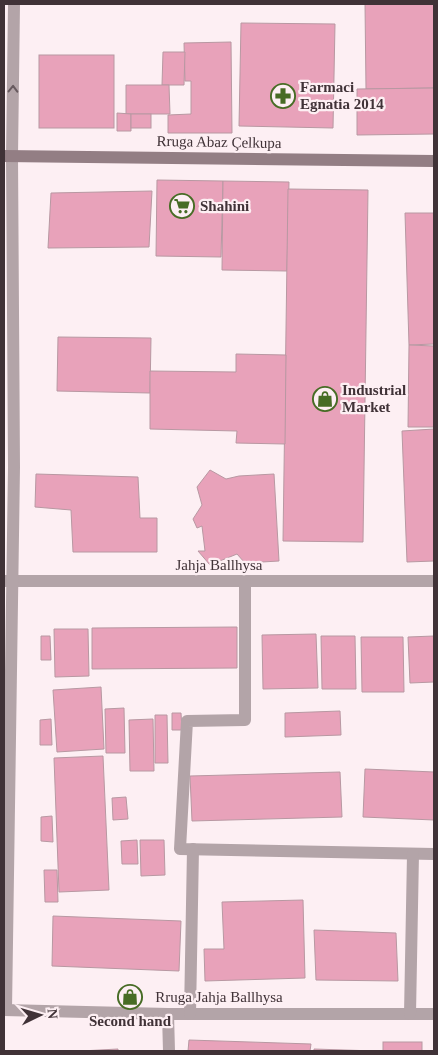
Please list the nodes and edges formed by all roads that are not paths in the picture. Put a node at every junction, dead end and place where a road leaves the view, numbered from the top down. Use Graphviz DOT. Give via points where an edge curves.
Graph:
graph roads {
  1 [pos="14,4"];
  2 [pos="8,156"];
  3 [pos="434,161"];
  4 [pos="9,467"];
  5 [pos="8,581"];
  6 [pos="245,581"];
  7 [pos="434,581"];
  8 [pos="193,849"];
  9 [pos="413,854"];
  10 [pos="434,854"];
  11 [pos="5,1010"];
  12 [pos="168,1014"];
  13 [pos="190,1014"];
  14 [pos="410,1014"];
  15 [pos="434,1014"];
  16 [pos="169,1051"];
  2 -- 1 [label="street, one-way"];
  2 -- 3 [label="street, Rruga Abaz Çelkupa"];
  2 -- 4 [label="street"];
  4 -- 5 [label="street"];
  5 -- 6 [label="street, Jahja Ballhysa"];
  5 -- 11 [label="street"];
  6 -- 7 [label="street, Jahja Ballhysa"];
  6 -- 8 [label="street" via="246,720 187,722 180,849"];
  8 -- 9 [label="street"];
  8 -- 13 [label="street"];
  9 -- 10 [label="street"];
  9 -- 14 [label="street"];
  11 -- 12 [label="street, Rruga Jahja Ballhysa"];
  12 -- 13 [label="street, Rruga Jahja Ballhysa"];
  12 -- 16 [label="street"];
  13 -- 14 [label="street, Rruga Jahja Ballhysa"];
  14 -- 15 [label="street, Rruga Jahja Ballhysa"];
}
